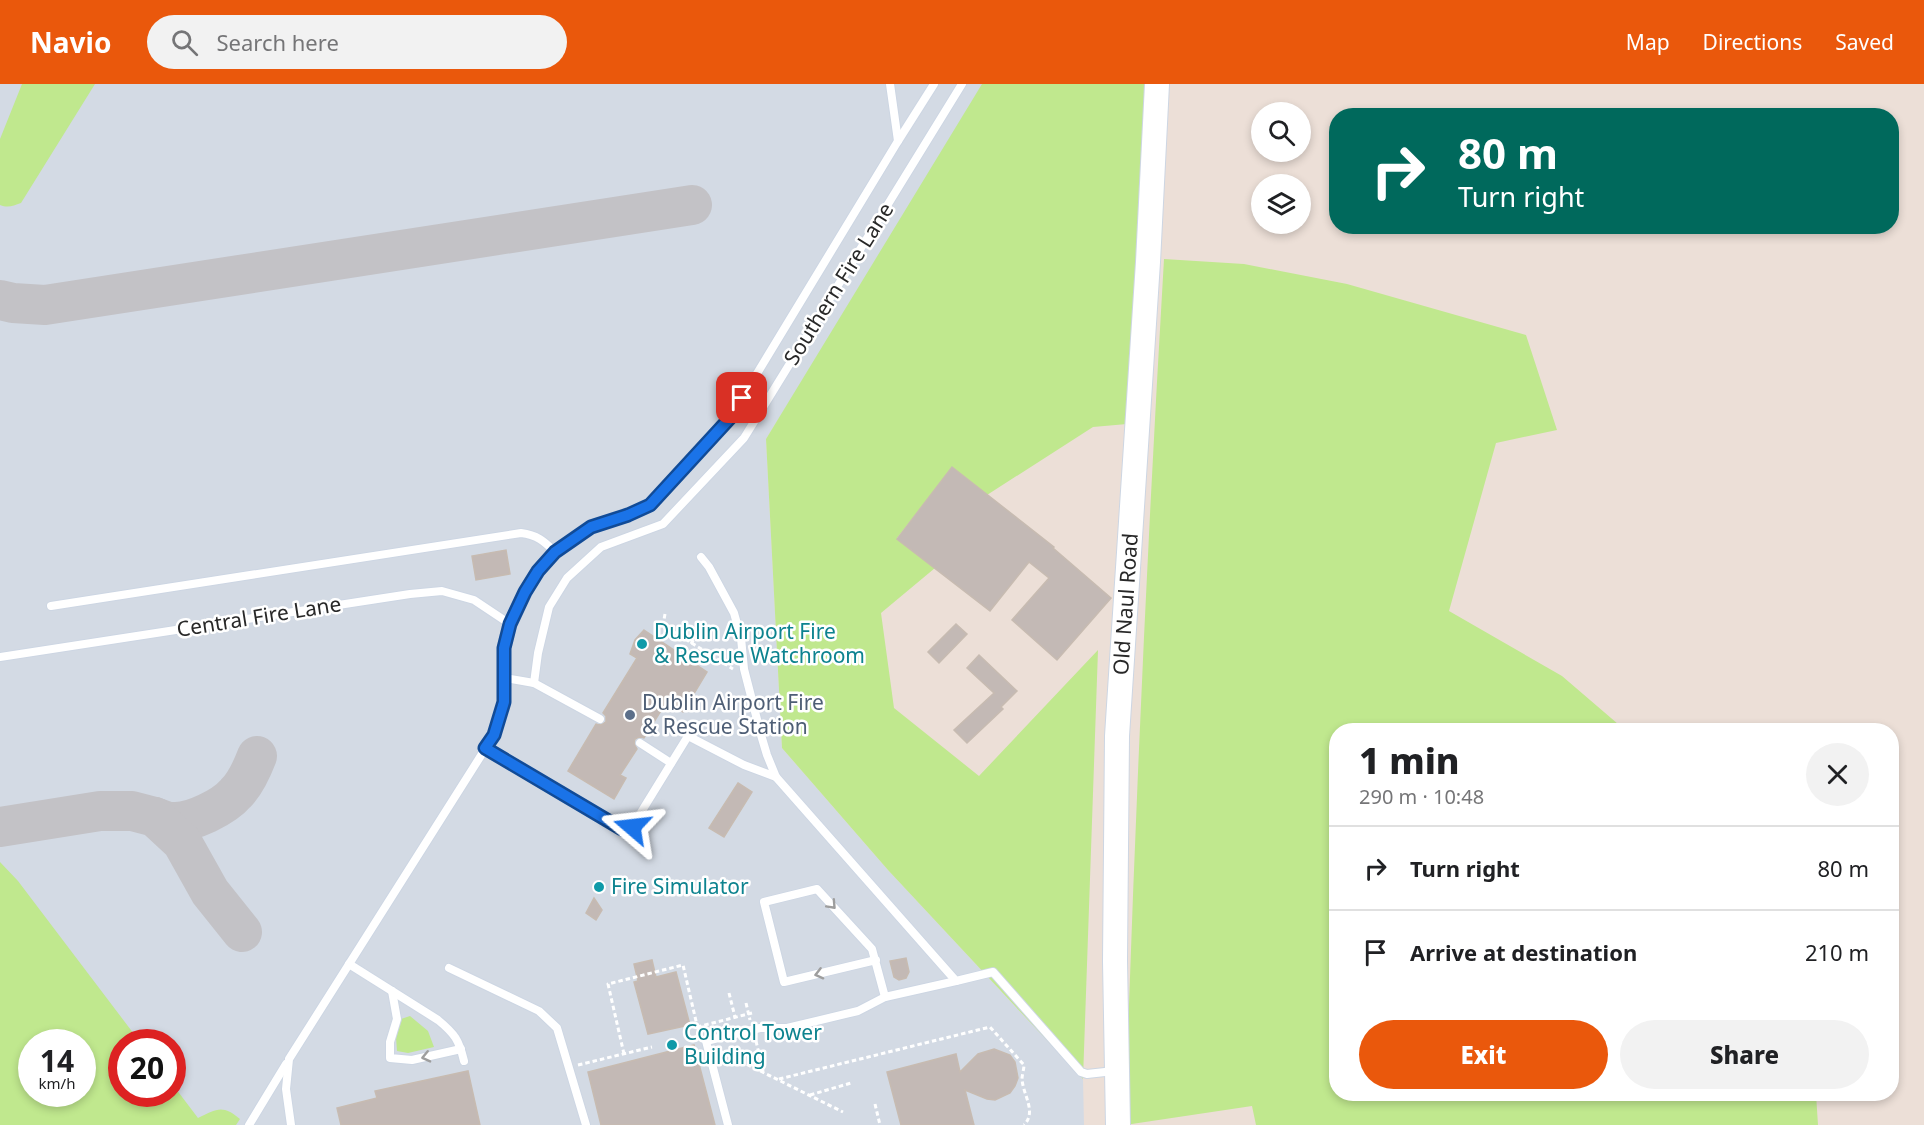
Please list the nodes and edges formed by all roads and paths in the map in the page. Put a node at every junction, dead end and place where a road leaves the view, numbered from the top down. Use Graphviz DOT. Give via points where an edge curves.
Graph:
graph roads {
  1 [pos="890,84"];
  2 [pos="934,84"];
  3 [pos="962,84"];
  4 [pos="1157,84"];
  5 [pos="898,141"];
  6 [pos="555,552"];
  7 [pos="701,557"];
  8 [pos="51,606"];
  9 [pos="666,614"];
  10 [pos="510,624"];
  11 [pos="697,634"];
  12 [pos="691,644"];
  13 [pos="0,657"];
  14 [pos="737,672"];
  15 [pos="505,678"];
  16 [pos="534,683"];
  17 [pos="600,719"];
  18 [pos="640,743"];
  19 [pos="485,748"];
  20 [pos="671,763"];
  21 [pos="776,777"];
  22 [pos="876,960"];
  23 [pos="349,964"];
  24 [pos="449,968"];
  25 [pos="956,981"];
  26 [pos="392,991"];
  27 [pos="729,993"];
  28 [pos="885,997"];
  29 [pos="752,1013"];
  30 [pos="735,1017"];
  31 [pos="697,1027"];
  32 [pos="706,1041"];
  33 [pos="652,1047"];
  34 [pos="461,1049"];
  35 [pos="624,1054"];
  36 [pos="289,1059"];
  37 [pos="464,1061"];
  38 [pos="570,1067"];
  39 [pos="1116,1071"];
  40 [pos="778,1079"];
  41 [pos="851,1083"];
  42 [pos="810,1095"];
  43 [pos="875,1104"];
  44 [pos="843,1112"];
  45 [pos="249,1125"];
  46 [pos="291,1125"];
  47 [pos="586,1125"];
  48 [pos="728,1125"];
  49 [pos="880,1125"];
  50 [pos="1024,1125"];
  51 [pos="1118,1125"];
  1 -- 5 [label="lane"];
  2 -- 5 [label="lane"];
  3 -- 16 [label="lane, Southern Fire Lane" via="744,438 663,524 601,548 567,578 549,607"];
  4 -- 39 [label="main road, Old Naul Road" via="1117,736"];
  5 -- 6 [label="lane" via="730,418 650,505 591,527"];
  6 -- 8 [label="lane" via="543,539 521,533"];
  6 -- 10 [label="lane" via="538,571"];
  7 -- 21 [label="lane" via="734,613 744,669"];
  9 -- 12 [label="path" via="663,625"];
  10 -- 13 [label="lane, Central Fire Lane" via="474,600 442,591"];
  10 -- 15 [label="lane" via="504,648"];
  11 -- 12 [label="path"];
  12 -- 14 [label="path"];
  15 -- 16 [label="lane"];
  15 -- 19 [label="lane" via="504,702 494,735"];
  16 -- 17 [label="lane"];
  18 -- 20 [label="lane"];
  19 -- 20 [label="lane" via="622,829 632,827"];
  19 -- 23 [label="lane"];
  20 -- 21 [label="lane" via="688,736"];
  21 -- 25 [label="lane"];
  22 -- 22 [label="lane, one-way" via="784,982 764,902 817,889 872,948"];
  22 -- 28 [label="lane"];
  23 -- 26 [label="lane"];
  23 -- 36 [label="lane"];
  24 -- 38 [label="lane" via="539,1011 557,1028"];
  25 -- 28 [label="lane"];
  25 -- 39 [label="lane" via="993,972 1081,1072"];
  26 -- 34 [label="lane" via="438,1020 457,1038"];
  34 -- 26 [label="lane, one-way" via="412,1060 390,1058 390,1042 398,1019"];
  27 -- 30 [label="path"];
  28 -- 32 [label="lane" via="858,1011"];
  29 -- 30 [label="path"];
  30 -- 31 [label="path"];
  31 -- 32 [label="path"];
  31 -- 35 [label="path" via="683,965 608,984"];
  32 -- 40 [label="path" via="724,1054"];
  32 -- 48 [label="lane"];
  33 -- 35 [label="path"];
  34 -- 37 [label="lane"];
  35 -- 38 [label="path"];
  36 -- 45 [label="lane"];
  36 -- 46 [label="lane" via="286,1089"];
  38 -- 47 [label="lane"];
  39 -- 51 [label="main road, Old Naul Road"];
  40 -- 42 [label="path"];
  40 -- 50 [label="path" via="990,1027 1024,1065 1022,1078 1030,1113"];
  41 -- 42 [label="path"];
  42 -- 44 [label="path"];
  43 -- 49 [label="path"];
}
